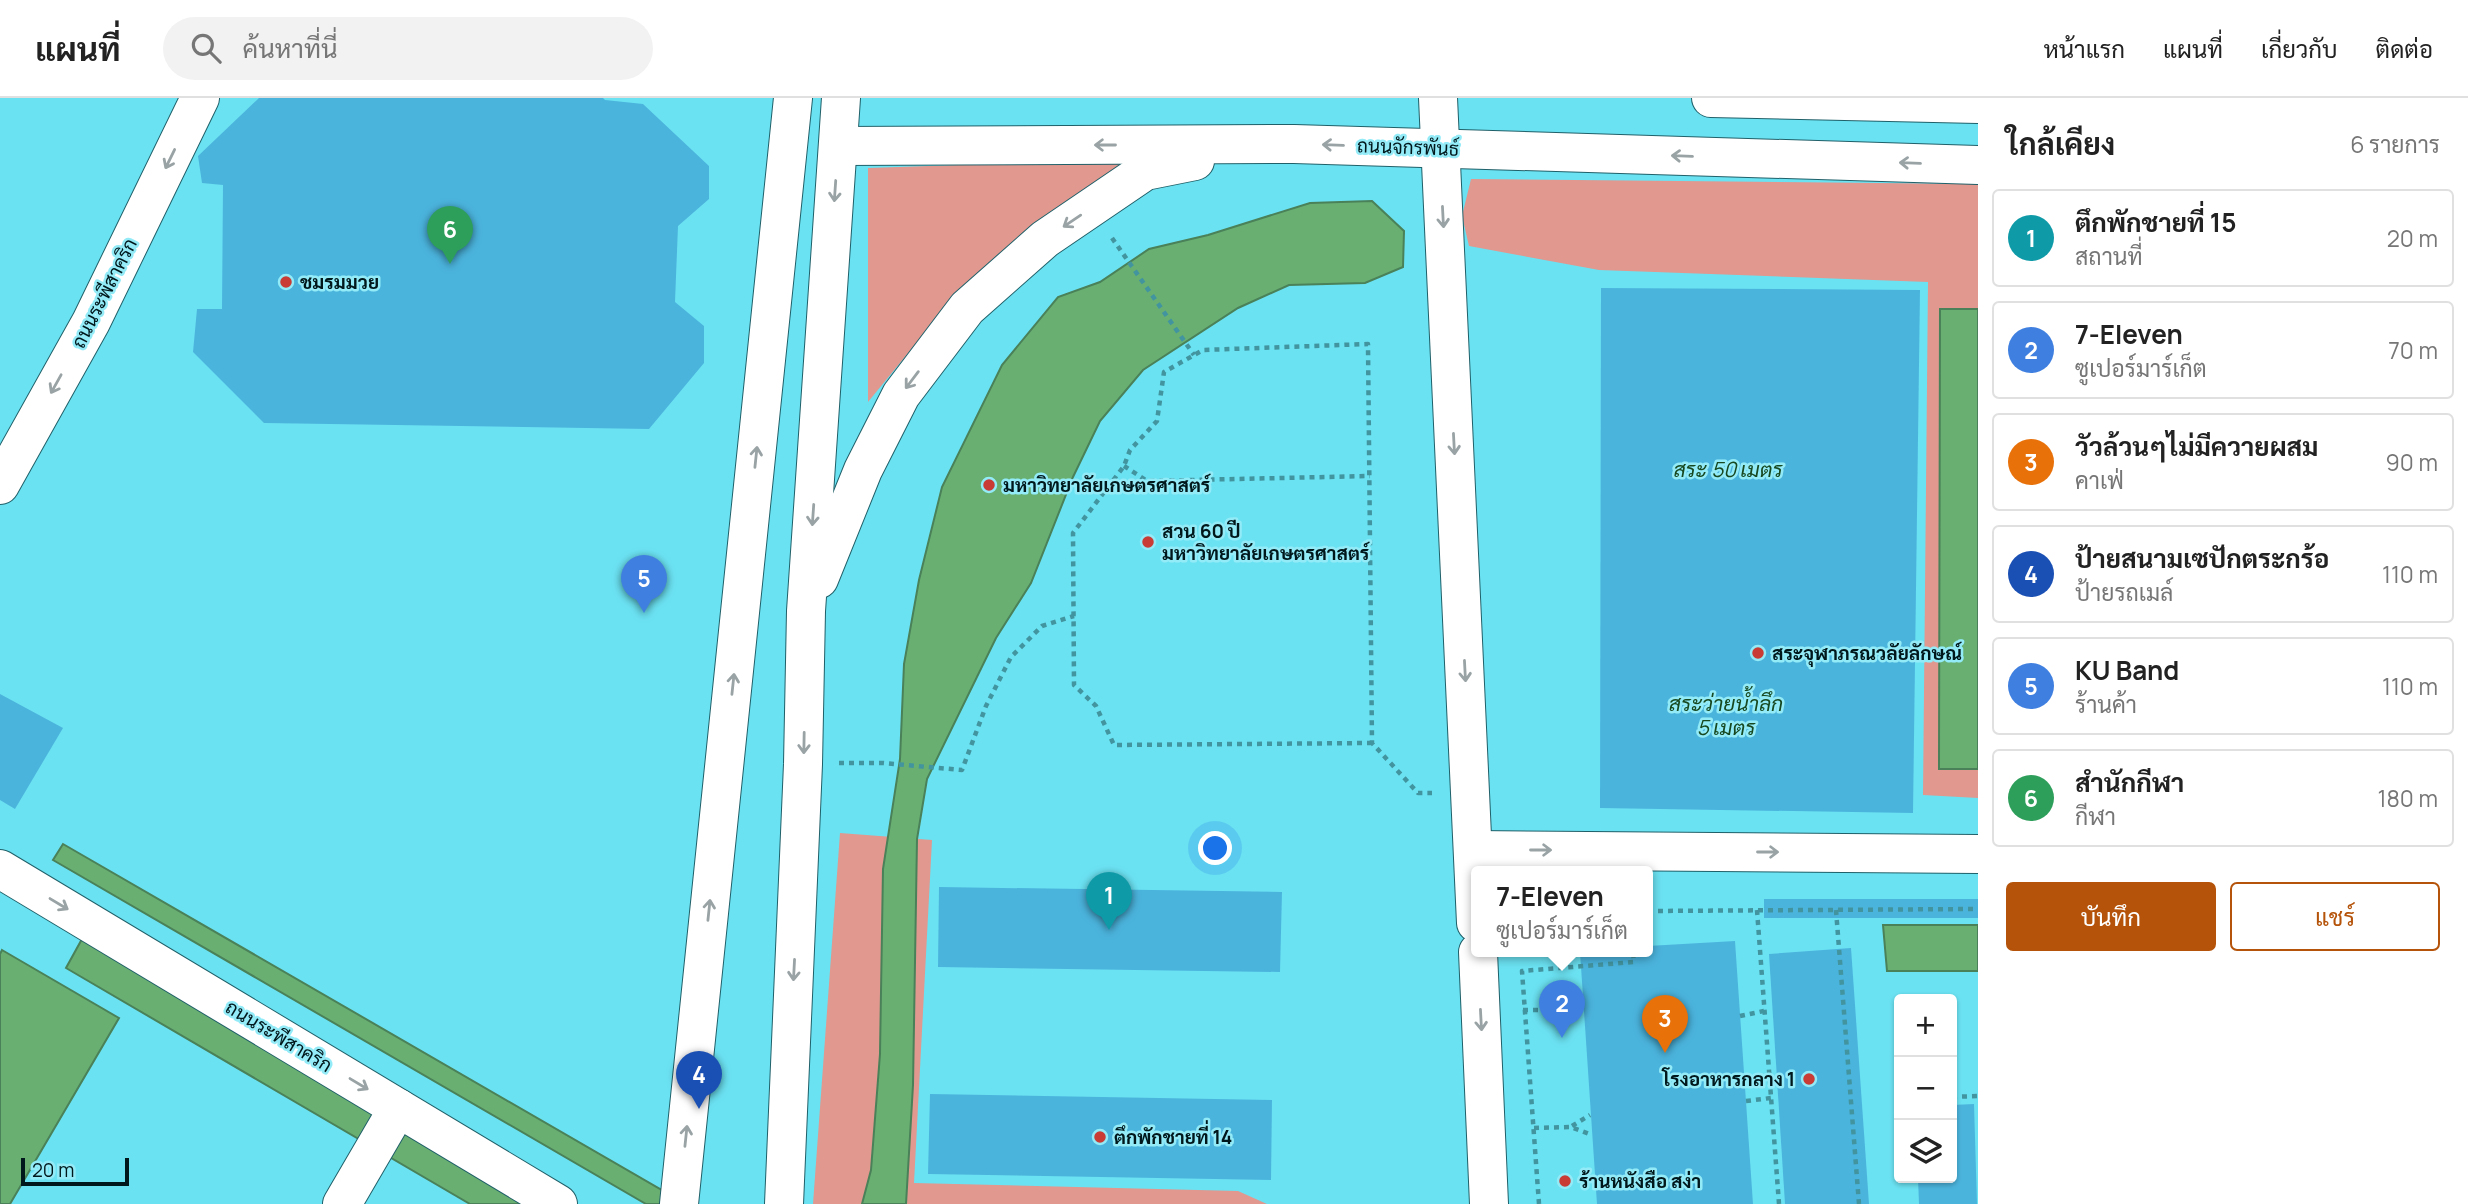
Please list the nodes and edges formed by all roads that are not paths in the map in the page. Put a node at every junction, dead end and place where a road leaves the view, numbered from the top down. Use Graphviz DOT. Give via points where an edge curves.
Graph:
graph roads {
  1 [pos="200,98"];
  2 [pos="793,98"];
  3 [pos="841,98"];
  4 [pos="1438,98"];
  5 [pos="1711,98"];
  6 [pos="1978,104"];
  7 [pos="1294,144"];
  8 [pos="839,146"];
  9 [pos="1440,148"];
  10 [pos="1978,165"];
  11 [pos="0,485"];
  12 [pos="806,611"];
  13 [pos="1473,849"];
  14 [pos="1978,854"];
  15 [pos="1474,866"];
  16 [pos="5,884"];
  17 [pos="1478,957"];
  18 [pos="395,1113"];
  19 [pos="342,1204"];
  20 [pos="558,1204"];
  21 [pos="679,1204"];
  22 [pos="784,1204"];
  23 [pos="1489,1204"];
  1 -- 11 [label="street, ถนนระพีสาคริก, one-way" via="92,322"];
  21 -- 2 [label="street, one-way"];
  3 -- 8 [label="street"];
  4 -- 9 [label="street"];
  5 -- 6 [label="street"];
  7 -- 8 [label="street, ถนนจักรพันธ์, one-way"];
  9 -- 7 [label="street, ถนนจักรพันธ์, one-way"];
  7 -- 12 [label="street, one-way" via="1145,171 1045,239 967,308 901,395 863,471"];
  8 -- 12 [label="street, one-way"];
  10 -- 9 [label="street, ถนนจักรพันธ์, one-way"];
  9 -- 13 [label="street, one-way"];
  12 -- 22 [label="street, one-way"];
  13 -- 14 [label="street, one-way"];
  13 -- 15 [label="street"];
  16 -- 18 [label="street, ถนนระพีสาคริก, one-way"];
  17 -- 23 [label="street, one-way"];
  18 -- 19 [label="street"];
  18 -- 20 [label="street, ถนนระพีสาคริก"];
}
